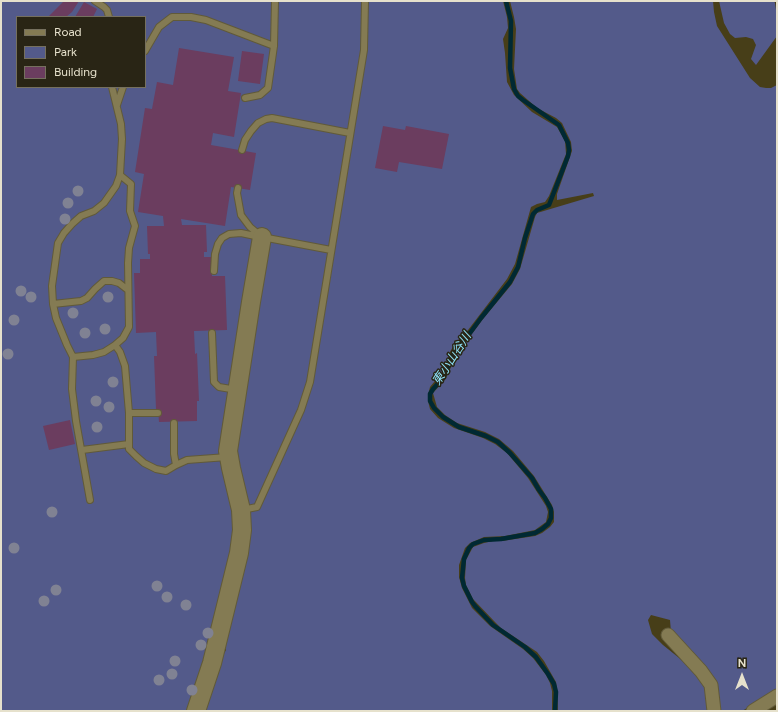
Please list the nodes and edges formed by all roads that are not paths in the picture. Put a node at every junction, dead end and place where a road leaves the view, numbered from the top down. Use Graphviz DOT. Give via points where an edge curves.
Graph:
graph roads {
  1 [pos="95,1"];
  2 [pos="275,1"];
  3 [pos="365,1"];
  4 [pos="109,16"];
  5 [pos="274,46"];
  6 [pos="146,48"];
  7 [pos="112,88"];
  8 [pos="123,88"];
  9 [pos="245,98"];
  10 [pos="116,106"];
  11 [pos="350,133"];
  12 [pos="242,150"];
  13 [pos="120,175"];
  14 [pos="238,188"];
  15 [pos="262,237"];
  16 [pos="331,250"];
  17 [pos="214,271"];
  18 [pos="128,290"];
  19 [pos="53,304"];
  20 [pos="212,333"];
  21 [pos="115,345"];
  22 [pos="73,357"];
  23 [pos="237,390"];
  24 [pos="158,412"];
  25 [pos="129,413"];
  26 [pos="174,423"];
  27 [pos="129,444"];
  28 [pos="82,450"];
  29 [pos="229,457"];
  30 [pos="176,465"];
  31 [pos="90,500"];
  32 [pos="241,510"];
  33 [pos="668,636"];
  34 [pos="777,696"];
  35 [pos="196,711"];
  36 [pos="714,711"];
  37 [pos="753,711"];
  1 -- 4 [label="lane" via="107,10"];
  2 -- 5 [label="lane"];
  3 -- 11 [label="lane" via="364,50"];
  5 -- 6 [label="lane" via="191,16 172,17 159,27"];
  5 -- 9 [label="lane" via="268,88 260,95"];
  7 -- 10 [label="lane"];
  8 -- 10 [label="lane"];
  10 -- 13 [label="lane" via="122,138"];
  11 -- 12 [label="lane" via="272,118 258,123 245,140"];
  11 -- 16 [label="lane"];
  13 -- 18 [label="lane" via="131,184 130,211 134,226 129,248"];
  13 -- 19 [label="lane" via="104,203 94,211 81,216 58,243 52,286"];
  14 -- 15 [label="lane" via="241,215"];
  15 -- 16 [label="lane"];
  15 -- 17 [label="lane" via="241,233 229,234 222,238 215,254"];
  15 -- 23 [label="street"];
  16 -- 32 [label="lane" via="310,382 301,410 257,507"];
  18 -- 19 [label="lane" via="119,283 104,281 81,301"];
  18 -- 21 [label="lane" via="129,327"];
  19 -- 22 [label="lane" via="56,318"];
  20 -- 23 [label="lane" via="214,382 219,387"];
  21 -- 22 [label="lane" via="94,355"];
  21 -- 25 [label="lane" via="125,366"];
  22 -- 28 [label="lane" via="72,388"];
  23 -- 29 [label="street"];
  24 -- 25 [label="lane"];
  25 -- 27 [label="lane"];
  26 -- 30 [label="lane"];
  27 -- 28 [label="lane"];
  27 -- 30 [label="lane" via="129,449 136,456 156,469 166,471"];
  28 -- 31 [label="lane"];
  29 -- 30 [label="lane" via="187,460"];
  29 -- 32 [label="street"];
  32 -- 35 [label="street" via="239,553 212,663"];
  33 -- 36 [label="street" via="701,671 710,685"];
  34 -- 37 [label="street"];
}
